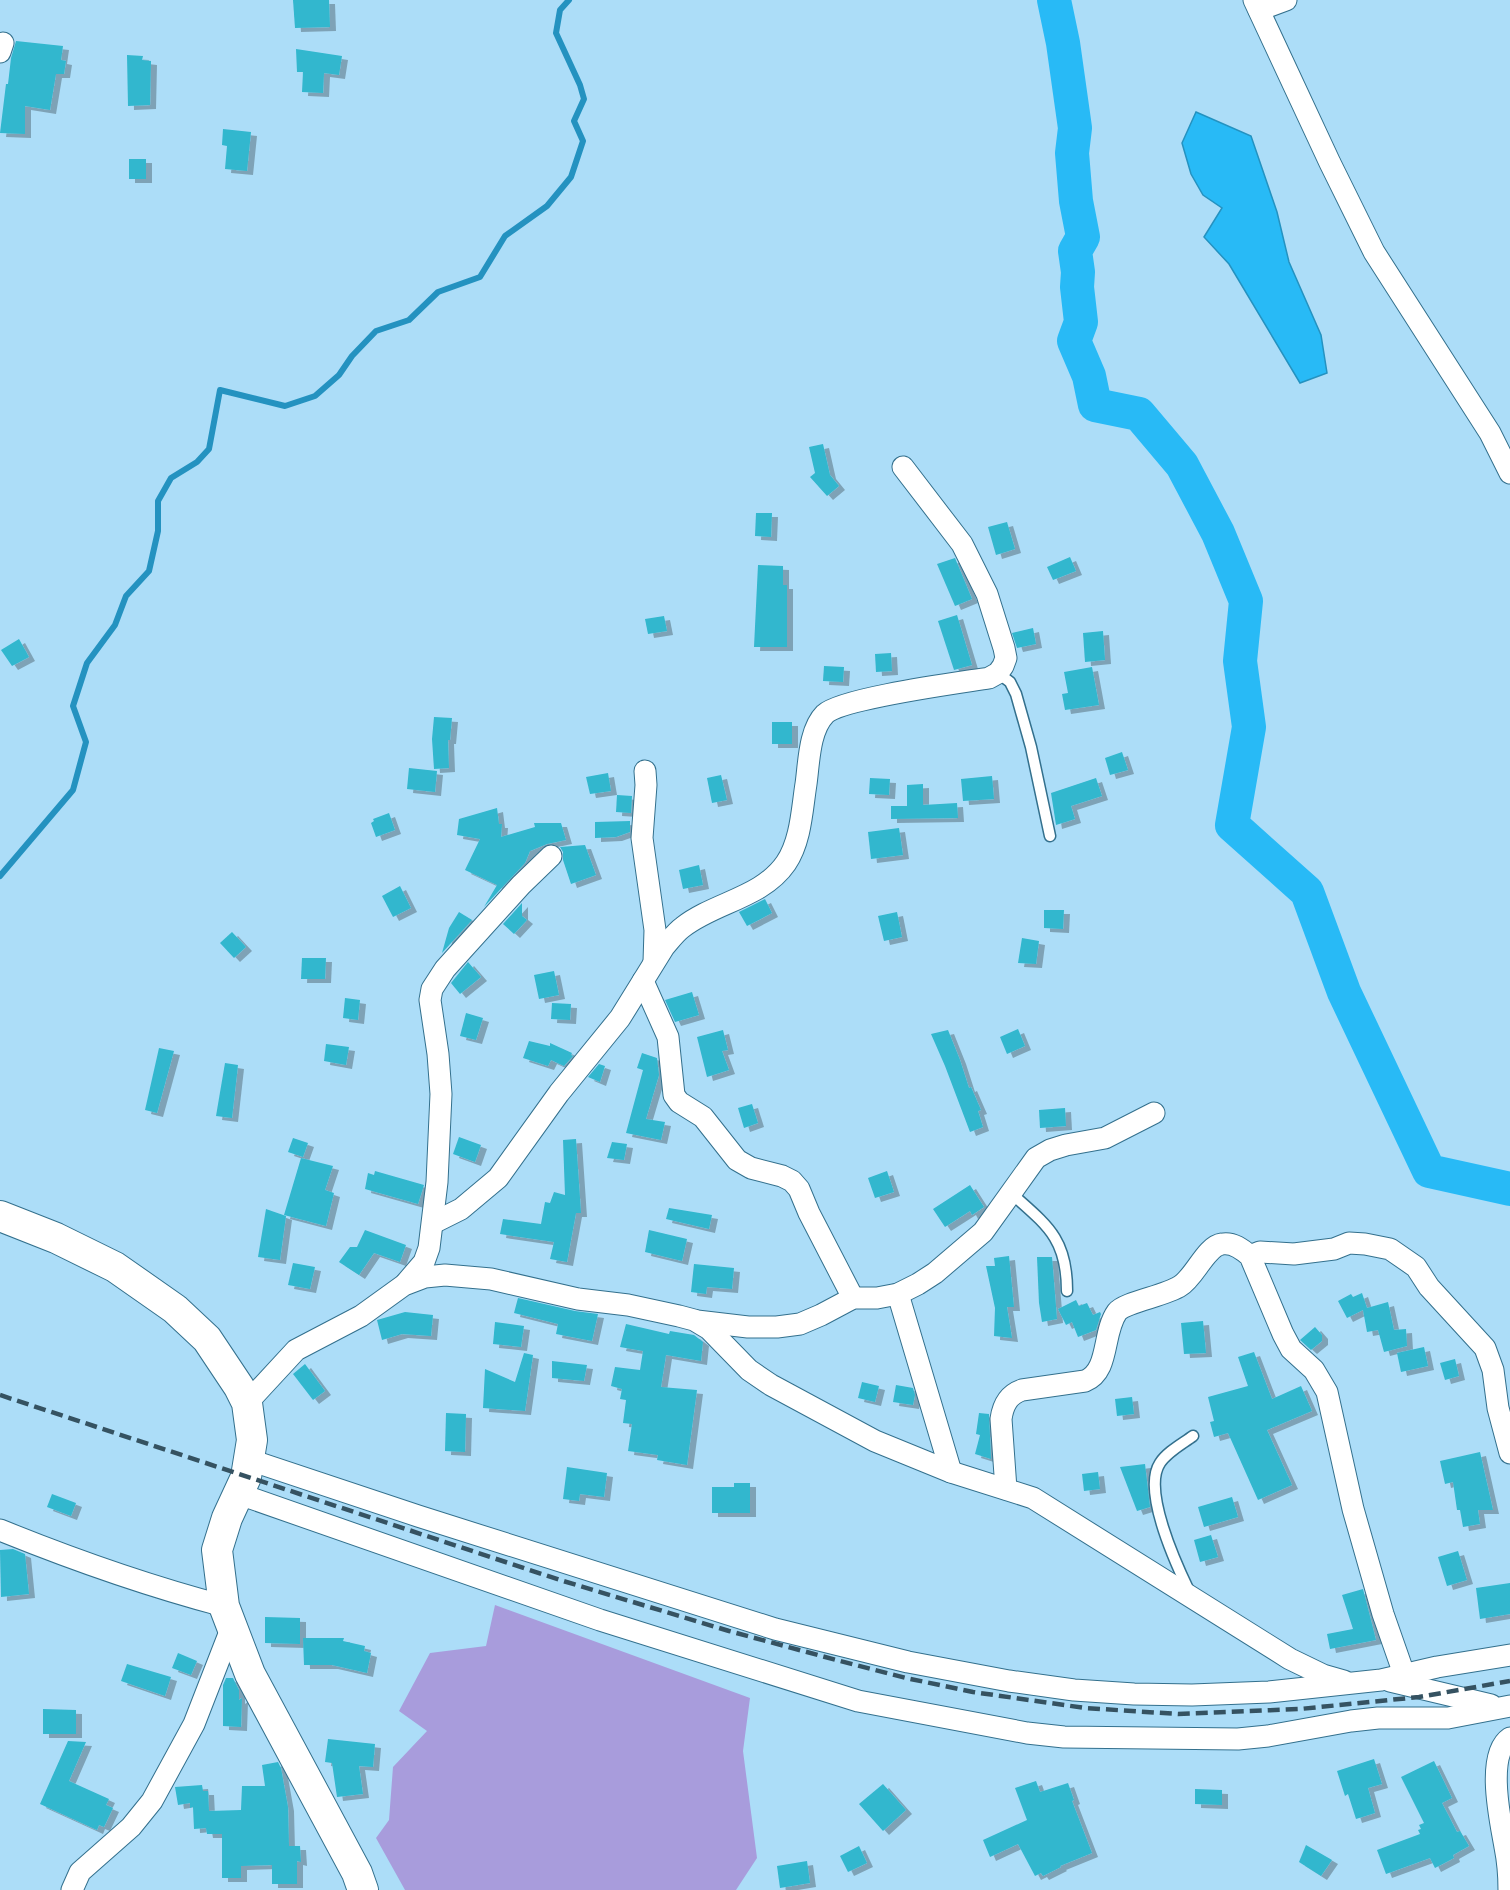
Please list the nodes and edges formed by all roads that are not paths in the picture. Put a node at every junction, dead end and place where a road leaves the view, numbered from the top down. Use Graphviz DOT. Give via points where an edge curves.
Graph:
graph roads {
  1 [pos="1286,0"];
  2 [pos="1257,5"];
  3 [pos="1500,431"];
  4 [pos="903,467"];
  5 [pos="1510,473"];
  6 [pos="998,673"];
  7 [pos="645,771"];
  8 [pos="1050,836"];
  9 [pos="551,856"];
  10 [pos="654,963"];
  11 [pos="643,981"];
  12 [pos="1154,1113"];
  13 [pos="1012,1194"];
  14 [pos="0,1216"];
  15 [pos="433,1223"];
  16 [pos="1250,1256"];
  17 [pos="404,1285"];
  18 [pos="1067,1291"];
  19 [pos="898,1294"];
  20 [pos="853,1298"];
  21 [pos="694,1320"];
  22 [pos="247,1403"];
  23 [pos="1193,1436"];
  24 [pos="1510,1453"];
  25 [pos="250,1460"];
  26 [pos="951,1472"];
  27 [pos="1006,1489"];
  28 [pos="239,1494"];
  29 [pos="0,1530"];
  30 [pos="1191,1597"];
  31 [pos="228,1618"];
  32 [pos="1510,1655"];
  33 [pos="1404,1674"];
  34 [pos="1381,1680"];
  35 [pos="1353,1683"];
  36 [pos="1506,1706"];
  37 [pos="1510,1738"];
  38 [pos="76,1881"];
  39 [pos="52,1890"];
  40 [pos="363,1890"];
  41 [pos="1509,1890"];
  1 -- 2 [label="street"];
  2 -- 3 [label="street" via="1374,252"];
  3 -- 5 [label="street"];
  4 -- 6 [label="street" via="962,544 987,594 1004,648 1004,666"];
  6 -- 8 [label="lane" via="1010,682 1016,694"];
  6 -- 10 [label="street" via="862,700 825,714 813,741 799,828 787,862 762,886 682,927"];
  7 -- 10 [label="street" via="642,838 655,930"];
  9 -- 15 [label="street" via="445,969 432,989 441,1094"];
  10 -- 11 [label="street"];
  11 -- 15 [label="street" via="620,1018 559,1093 498,1178 461,1209"];
  11 -- 20 [label="street" via="668,1037 674,1095 703,1117 737,1160 792,1181"];
  12 -- 13 [label="street" via="1105,1138 1050,1150 1036,1158"];
  13 -- 18 [label="lane" via="1045,1223 1059,1245 1067,1268"];
  13 -- 19 [label="street" via="983,1232 935,1273"];
  14 -- 22 [label="street" via="115,1267 176,1309 207,1339"];
  15 -- 17 [label="street" via="424,1262"];
  16 -- 24 [label="street" via="1365,1244 1390,1249 1416,1267 1429,1287 1485,1347"];
  16 -- 27 [label="street" via="1232,1244 1220,1244 1211,1249 1182,1285 1118,1312 1100,1369 1092,1378 1014,1393 1003,1408 1001,1419"];
  16 -- 33 [label="street" via="1291,1349 1314,1370 1327,1392 1353,1509"];
  17 -- 21 [label="street" via="425,1277 469,1276"];
  17 -- 22 [label="street" via="361,1316 296,1350"];
  19 -- 20 [label="street"];
  19 -- 26 [label="street"];
  20 -- 21 [label="street" via="800,1324 748,1327"];
  21 -- 26 [label="street" via="771,1385 874,1441"];
  22 -- 25 [label="street" via="252,1440"];
  23 -- 30 [label="lane" via="1159,1464 1155,1489 1171,1553"];
  25 -- 28 [label="street"];
  25 -- 35 [label="street" via="713,1610 908,1662 1009,1681 1134,1694 1269,1692"];
  26 -- 27 [label="street"];
  27 -- 30 [label="street" via="1033,1498"];
  28 -- 31 [label="street" via="217,1550"];
  28 -- 36 [label="street" via="600,1620 858,1701 1027,1733 1238,1739 1378,1718 1448,1718"];
  29 -- 31 [label="street" via="167,1591"];
  30 -- 35 [label="street" via="1290,1659 1323,1675"];
  31 -- 38 [label="street" via="194,1724 152,1802"];
  31 -- 40 [label="street" via="250,1674"];
  32 -- 33 [label="street"];
  33 -- 34 [label="street"];
  34 -- 35 [label="street"];
  34 -- 36 [label="street"];
  37 -- 41 [label="street" via="1500,1751 1496,1800"];
  38 -- 39 [label="street"];
}
